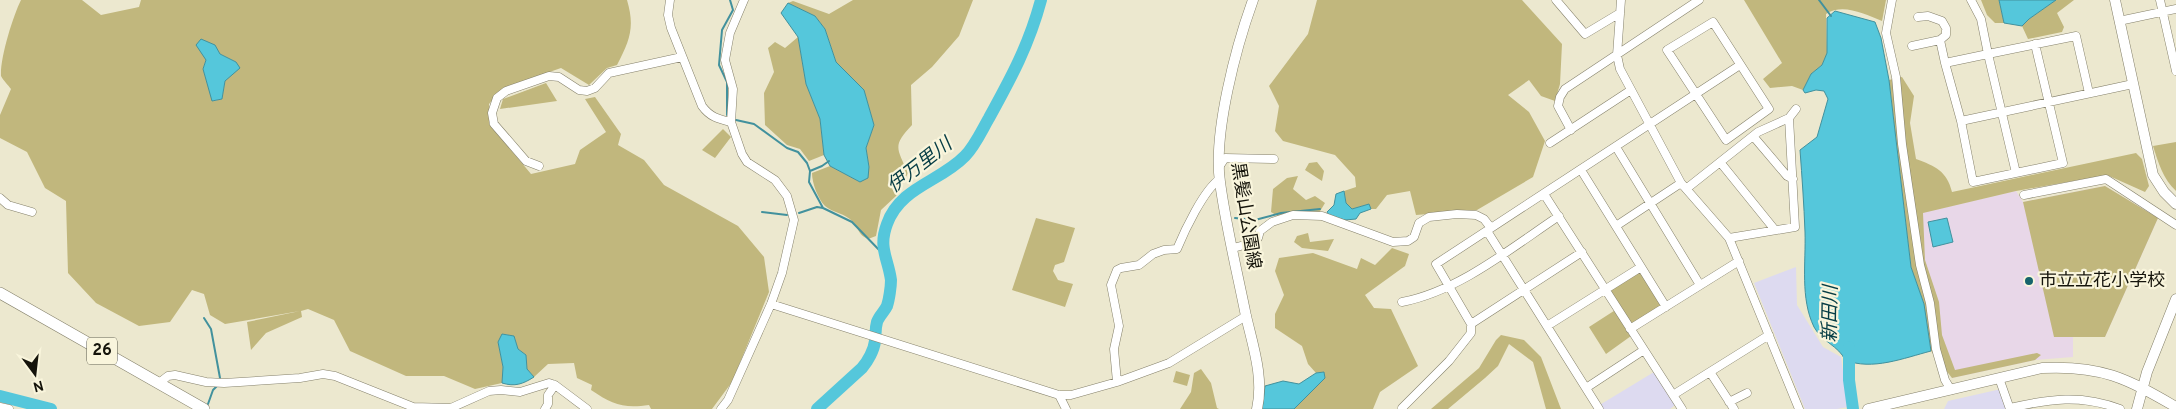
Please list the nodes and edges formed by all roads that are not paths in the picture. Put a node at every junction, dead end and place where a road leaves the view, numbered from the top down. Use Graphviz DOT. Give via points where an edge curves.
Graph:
graph roads {
  1 [pos="670,0"];
  2 [pos="744,0"];
  3 [pos="1253,0"];
  4 [pos="1620,0"];
  5 [pos="1892,0"];
  6 [pos="1971,0"];
  7 [pos="2115,0"];
  8 [pos="2160,0"];
  9 [pos="1558,1"];
  10 [pos="1694,1"];
  11 [pos="2176,9"];
  12 [pos="2163,12"];
  13 [pos="1620,13"];
  14 [pos="1918,17"];
  15 [pos="2119,21"];
  16 [pos="1940,40"];
  17 [pos="2035,44"];
  18 [pos="1912,46"];
  19 [pos="1988,54"];
  20 [pos="1617,55"];
  21 [pos="682,57"];
  22 [pos="1945,63"];
  23 [pos="1740,65"];
  24 [pos="2176,71"];
  25 [pos="2133,84"];
  26 [pos="1631,90"];
  27 [pos="2089,93"];
  28 [pos="1696,95"];
  29 [pos="2049,102"];
  30 [pos="1796,109"];
  31 [pos="2003,112"];
  32 [pos="1789,118"];
  33 [pos="731,122"];
  34 [pos="1961,122"];
  35 [pos="1650,125"];
  36 [pos="1571,130"];
  37 [pos="1752,136"];
  38 [pos="1550,143"];
  39 [pos="1616,148"];
  40 [pos="1274,159"];
  41 [pos="1720,162"];
  42 [pos="539,166"];
  43 [pos="1219,167"];
  44 [pos="1581,170"];
  45 [pos="2016,173"];
  46 [pos="1220,179"];
  47 [pos="1793,179"];
  48 [pos="1683,186"];
  49 [pos="1544,194"];
  50 [pos="2024,195"];
  51 [pos="0,198"];
  52 [pos="1650,204"];
  53 [pos="2176,204"];
  54 [pos="32,212"];
  55 [pos="1559,216"];
  56 [pos="2176,225"];
  57 [pos="1616,226"];
  58 [pos="1489,230"];
  59 [pos="1775,230"];
  60 [pos="1729,238"];
  61 [pos="1233,248"];
  62 [pos="1582,252"];
  63 [pos="1501,254"];
  64 [pos="1739,261"];
  65 [pos="1641,267"];
  66 [pos="1700,285"];
  67 [pos="1449,287"];
  68 [pos="1605,289"];
  69 [pos="1524,290"];
  70 [pos="0,294"];
  71 [pos="2176,298"];
  72 [pos="1402,302"];
  73 [pos="772,304"];
  74 [pos="1666,307"];
  75 [pos="1246,316"];
  76 [pos="1471,324"];
  77 [pos="1547,326"];
  78 [pos="1630,329"];
  79 [pos="1769,335"];
  80 [pos="1644,350"];
  81 [pos="1710,372"];
  82 [pos="1999,378"];
  83 [pos="1116,382"];
  84 [pos="159,383"];
  85 [pos="555,385"];
  86 [pos="1586,388"];
  87 [pos="2143,388"];
  88 [pos="1951,390"];
  89 [pos="1747,393"];
  90 [pos="1059,395"];
  91 [pos="1673,395"];
  92 [pos="1732,405"];
  93 [pos="0,407"];
  94 [pos="2176,407"];
  95 [pos="414,408"];
  96 [pos="1402,408"];
  97 [pos="9,409"];
  98 [pos="204,409"];
  99 [pos="545,409"];
  100 [pos="586,409"];
  101 [pos="721,409"];
  102 [pos="1066,409"];
  103 [pos="1257,409"];
  104 [pos="1599,409"];
  105 [pos="1682,409"];
  106 [pos="1799,409"];
  107 [pos="1868,409"];
  108 [pos="2010,409"];
  109 [pos="2120,409"];
  110 [pos="2137,409"];
  1 -- 21 [label="street" via="668,15"];
  2 -- 33 [label="street" via="730,33 726,60 733,89"];
  3 -- 43 [label="street, 黒髪山公園線" via="1227,98"];
  4 -- 13 [label="street"];
  5 -- 88 [label="street" via="1886,33 1896,77 1902,144 1920,265 1930,303 1936,349"];
  6 -- 19 [label="street" via="1981,20"];
  7 -- 15 [label="street"];
  8 -- 12 [label="street"];
  9 -- 13 [label="street" via="1585,34"];
  10 -- 20 [label="street"];
  11 -- 12 [label="street"];
  12 -- 15 [label="street"];
  12 -- 24 [label="street"];
  13 -- 20 [label="street"];
  14 -- 16 [label="street" via="1928,16 1942,21 1946,35"];
  15 -- 25 [label="street"];
  16 -- 18 [label="street"];
  16 -- 22 [label="street"];
  17 -- 19 [label="street"];
  17 -- 27 [label="street" via="2076,36"];
  17 -- 29 [label="street"];
  19 -- 22 [label="street"];
  19 -- 31 [label="street"];
  20 -- 26 [label="street" via="1620,70"];
  20 -- 36 [label="street" via="1565,88 1559,110"];
  21 -- 33 [label="street" via="707,114"];
  21 -- 42 [label="street" via="610,73 595,88 587,91 559,77 549,76 506,91 497,98 492,113 494,124 526,161"];
  22 -- 34 [label="street"];
  23 -- 28 [label="street"];
  23 -- 28 [label="street" via="1713,22 1667,50"];
  23 -- 28 [label="street" via="1769,109 1726,140"];
  25 -- 27 [label="street"];
  25 -- 53 [label="street" via="2153,176"];
  26 -- 35 [label="street"];
  26 -- 36 [label="street"];
  27 -- 29 [label="street"];
  28 -- 35 [label="street"];
  29 -- 31 [label="street"];
  29 -- 45 [label="street" via="2063,163"];
  30 -- 32 [label="street"];
  31 -- 34 [label="street"];
  31 -- 45 [label="street"];
  32 -- 37 [label="street"];
  32 -- 47 [label="street"];
  33 -- 73 [label="street" via="747,162 775,180 788,196 794,220"];
  34 -- 45 [label="street" via="1973,182"];
  35 -- 39 [label="street"];
  35 -- 48 [label="street"];
  36 -- 38 [label="street"];
  37 -- 41 [label="street"];
  37 -- 47 [label="street"];
  39 -- 44 [label="street"];
  39 -- 52 [label="street"];
  40 -- 43 [label="street" via="1225,158"];
  41 -- 48 [label="street"];
  41 -- 59 [label="street"];
  43 -- 46 [label="street, 黒髪山公園線"];
  44 -- 49 [label="street"];
  44 -- 57 [label="street"];
  46 -- 61 [label="street, 黒髪山公園線"];
  46 -- 83 [label="street" via="1210,189 1177,249 1164,250 1139,265 1117,270 1112,285 1119,326 1114,349"];
  47 -- 59 [label="street" via="1795,226"];
  48 -- 52 [label="street"];
  48 -- 60 [label="street"];
  49 -- 55 [label="street"];
  49 -- 58 [label="street"];
  50 -- 56 [label="street" via="2106,179"];
  51 -- 54 [label="street" via="8,205"];
  52 -- 57 [label="street"];
  52 -- 66 [label="street"];
  55 -- 62 [label="street"];
  55 -- 63 [label="street"];
  57 -- 65 [label="street"];
  58 -- 61 [label="street" via="1484,219 1476,215 1429,217 1419,223 1414,237 1408,241 1393,242 1322,216 1293,215 1272,222 1252,243"];
  58 -- 63 [label="street"];
  58 -- 67 [label="street" via="1436,264"];
  59 -- 60 [label="street"];
  60 -- 64 [label="street"];
  61 -- 75 [label="street, 黒髪山公園線"];
  62 -- 68 [label="street"];
  62 -- 69 [label="street"];
  63 -- 67 [label="street"];
  63 -- 69 [label="street"];
  64 -- 66 [label="street"];
  64 -- 79 [label="street"];
  65 -- 68 [label="street"];
  65 -- 74 [label="street"];
  66 -- 74 [label="street"];
  67 -- 72 [label="street"];
  67 -- 76 [label="street"];
  68 -- 77 [label="street"];
  68 -- 78 [label="street"];
  69 -- 76 [label="street"];
  69 -- 77 [label="street"];
  70 -- 84 [label="main road, 26"];
  71 -- 87 [label="street" via="2146,372"];
  73 -- 90 [label="street"];
  73 -- 101 [label="street"];
  74 -- 78 [label="street"];
  75 -- 83 [label="street" via="1169,363"];
  75 -- 103 [label="street, 黒髪山公園線" via="1259,375"];
  76 -- 96 [label="street" via="1471,333 1449,360"];
  77 -- 86 [label="street"];
  78 -- 80 [label="street"];
  79 -- 81 [label="street"];
  79 -- 106 [label="street"];
  80 -- 86 [label="street"];
  80 -- 91 [label="street"];
  81 -- 91 [label="street"];
  81 -- 92 [label="street"];
  82 -- 87 [label="street" via="2042,368 2068,367 2097,370"];
  82 -- 88 [label="street"];
  82 -- 108 [label="street"];
  83 -- 90 [label="street" via="1071,395"];
  84 -- 95 [label="street" via="175,375 224,383 323,374"];
  84 -- 98 [label="main road, 26"];
  85 -- 95 [label="street" via="549,382 520,392 489,391 451,408"];
  85 -- 99 [label="street" via="548,395"];
  85 -- 100 [label="street"];
  86 -- 104 [label="street"];
  87 -- 94 [label="street"];
  87 -- 110 [label="street"];
  88 -- 107 [label="street"];
  89 -- 92 [label="street"];
  90 -- 102 [label="street"];
  91 -- 105 [label="street"];
  93 -- 97 [label="street"];
  108 -- 109 [label="street" via="2044,400 2075,398 2106,403"];
}
